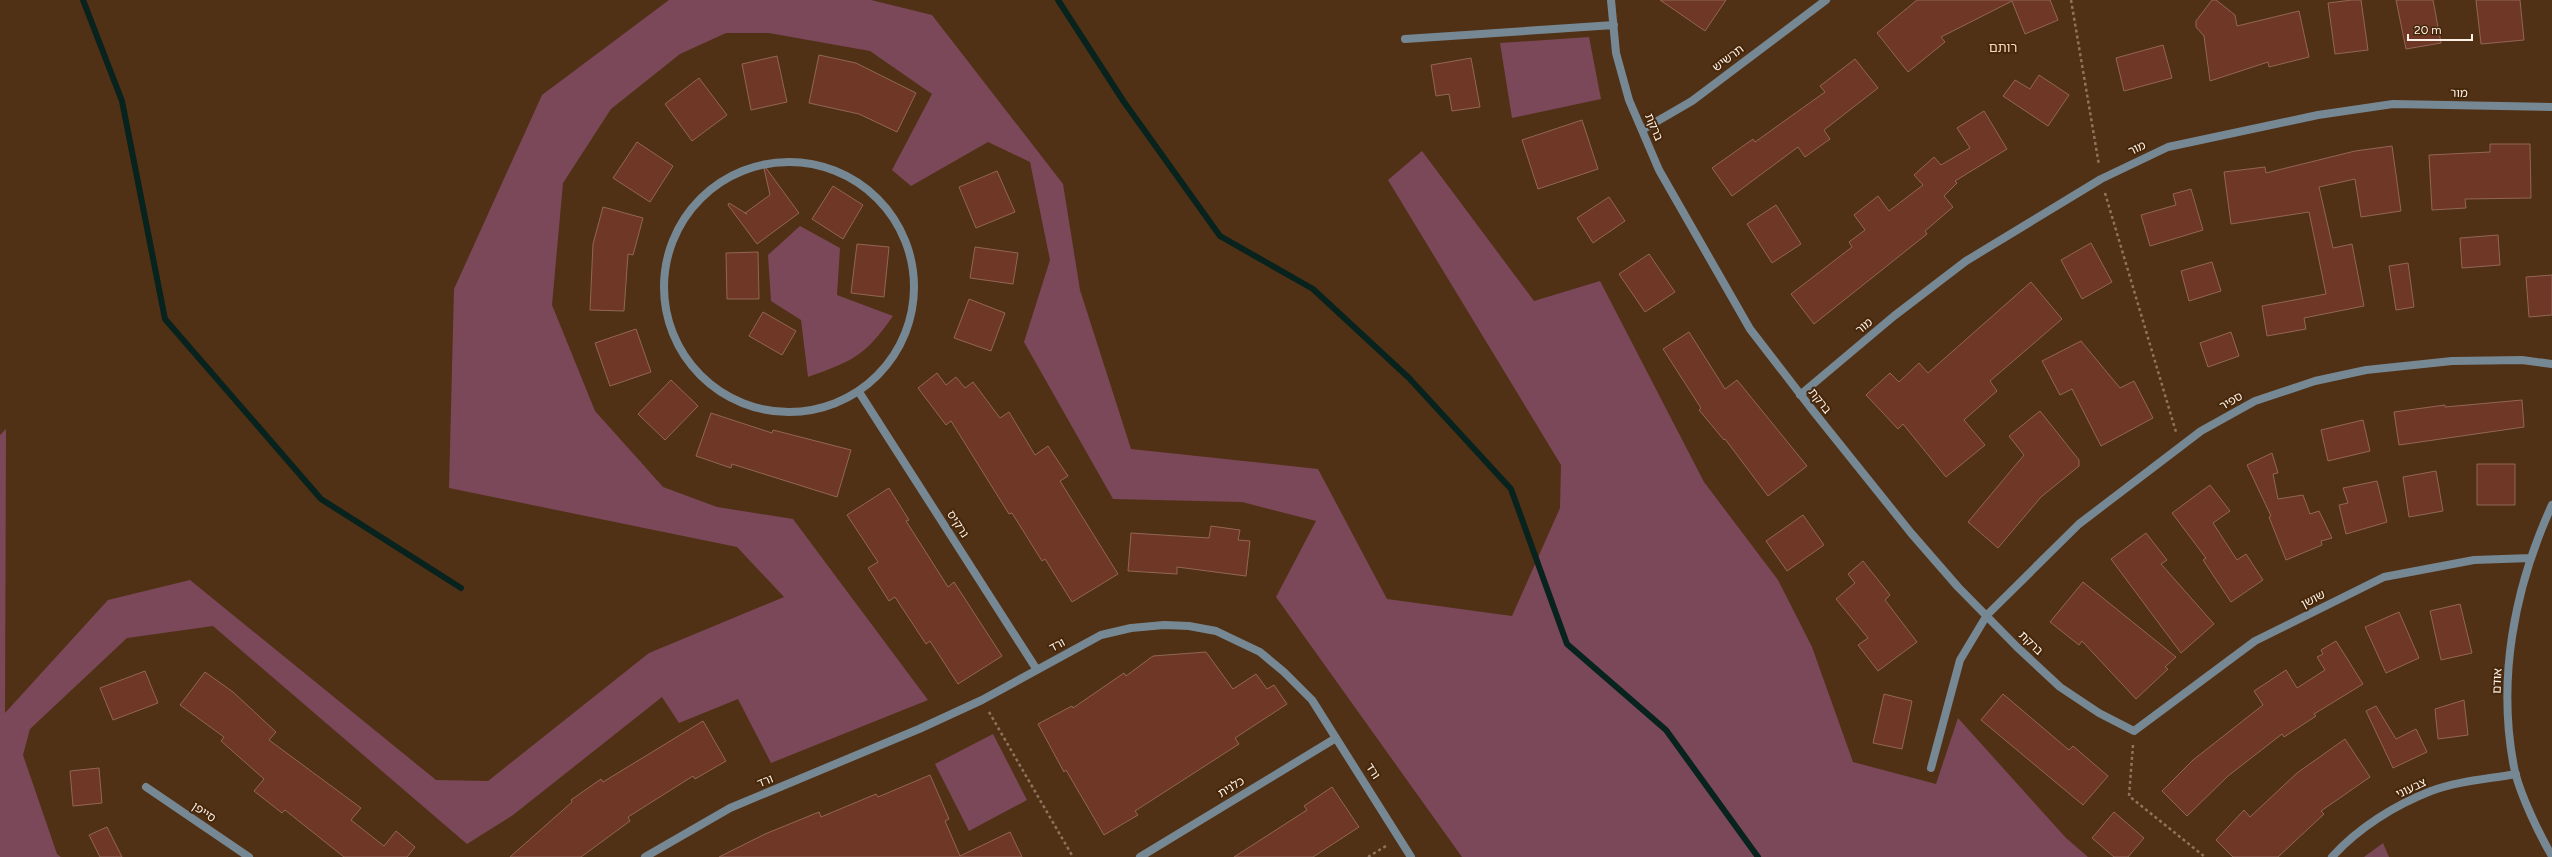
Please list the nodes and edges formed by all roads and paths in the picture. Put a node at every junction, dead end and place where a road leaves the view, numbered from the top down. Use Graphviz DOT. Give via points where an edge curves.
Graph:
graph roads {
  1 [pos="1611,0"];
  2 [pos="1826,0"];
  3 [pos="2071,0"];
  4 [pos="1614,24"];
  5 [pos="1405,39"];
  6 [pos="2552,107"];
  7 [pos="1642,130"];
  8 [pos="2101,179"];
  9 [pos="2552,364"];
  10 [pos="859,392"];
  11 [pos="1800,395"];
  12 [pos="2180,446"];
  13 [pos="2552,505"];
  14 [pos="2531,558"];
  15 [pos="1987,615"];
  16 [pos="1037,670"];
  17 [pos="982,700"];
  18 [pos="2134,731"];
  19 [pos="1336,738"];
  20 [pos="1931,768"];
  21 [pos="2516,774"];
  22 [pos="146,787"];
  23 [pos="1400,838"];
  24 [pos="2552,856"];
  25 [pos="249,857"];
  26 [pos="645,857"];
  27 [pos="1073,857"];
  28 [pos="1140,857"];
  29 [pos="1368,857"];
  30 [pos="1411,857"];
  31 [pos="2205,857"];
  32 [pos="2332,857"];
  1 -- 4 [label="street, ברקת"];
  2 -- 7 [label="street, תרשיש" via="1692,101"];
  3 -- 8 [label="path"];
  4 -- 5 [label="street"];
  4 -- 7 [label="street, ברקת" via="1616,53 1629,100"];
  6 -- 8 [label="street, מור" via="2393,104 2318,115 2168,147"];
  7 -- 11 [label="street, ברקת" via="1659,170 1730,296 1750,329"];
  8 -- 11 [label="street, מור" via="1966,262 1894,316"];
  8 -- 12 [label="path"];
  9 -- 12 [label="street, ספיר" via="2522,360 2452,361 2366,370 2315,381 2255,401 2201,431"];
  10 -- 10 [label="street" via="890,362 910,324 915,282 906,240 884,204 852,177 812,162 769,162 729,176 697,201 674,235 664,274 666,315 681,352 707,383 742,404 782,413 822,409"];
  10 -- 16 [label="street, נרקיס"];
  11 -- 15 [label="street, ברקת" via="1911,533 1958,587"];
  12 -- 15 [label="street, ספיר" via="2079,524"];
  13 -- 14 [label="street, אודם"];
  14 -- 18 [label="street, שושן" via="2474,560 2384,577 2255,641"];
  14 -- 21 [label="street, אודם" via="2522,583 2511,634 2508,724"];
  15 -- 18 [label="street, ברקת" via="2060,687 2099,713"];
  15 -- 20 [label="street, ספיר" via="1960,660"];
  16 -- 17 [label="street, ורד"];
  16 -- 19 [label="street, ורד" via="1101,635 1131,628 1164,625 1216,631 1260,652 1284,672 1312,700"];
  17 -- 26 [label="street, ורד" via="920,729 730,808"];
  17 -- 27 [label="path"];
  18 -- 31 [label="path" via="2129,796"];
  19 -- 23 [label="street, ורד"];
  19 -- 28 [label="street, כלנית"];
  21 -- 24 [label="street, אודם" via="2541,837"];
  21 -- 32 [label="street, צבעוני" via="2432,791 2420,796 2347,840"];
  22 -- 25 [label="street, סייפן"];
  23 -- 29 [label="path"];
  23 -- 30 [label="street, ורד"];
}
